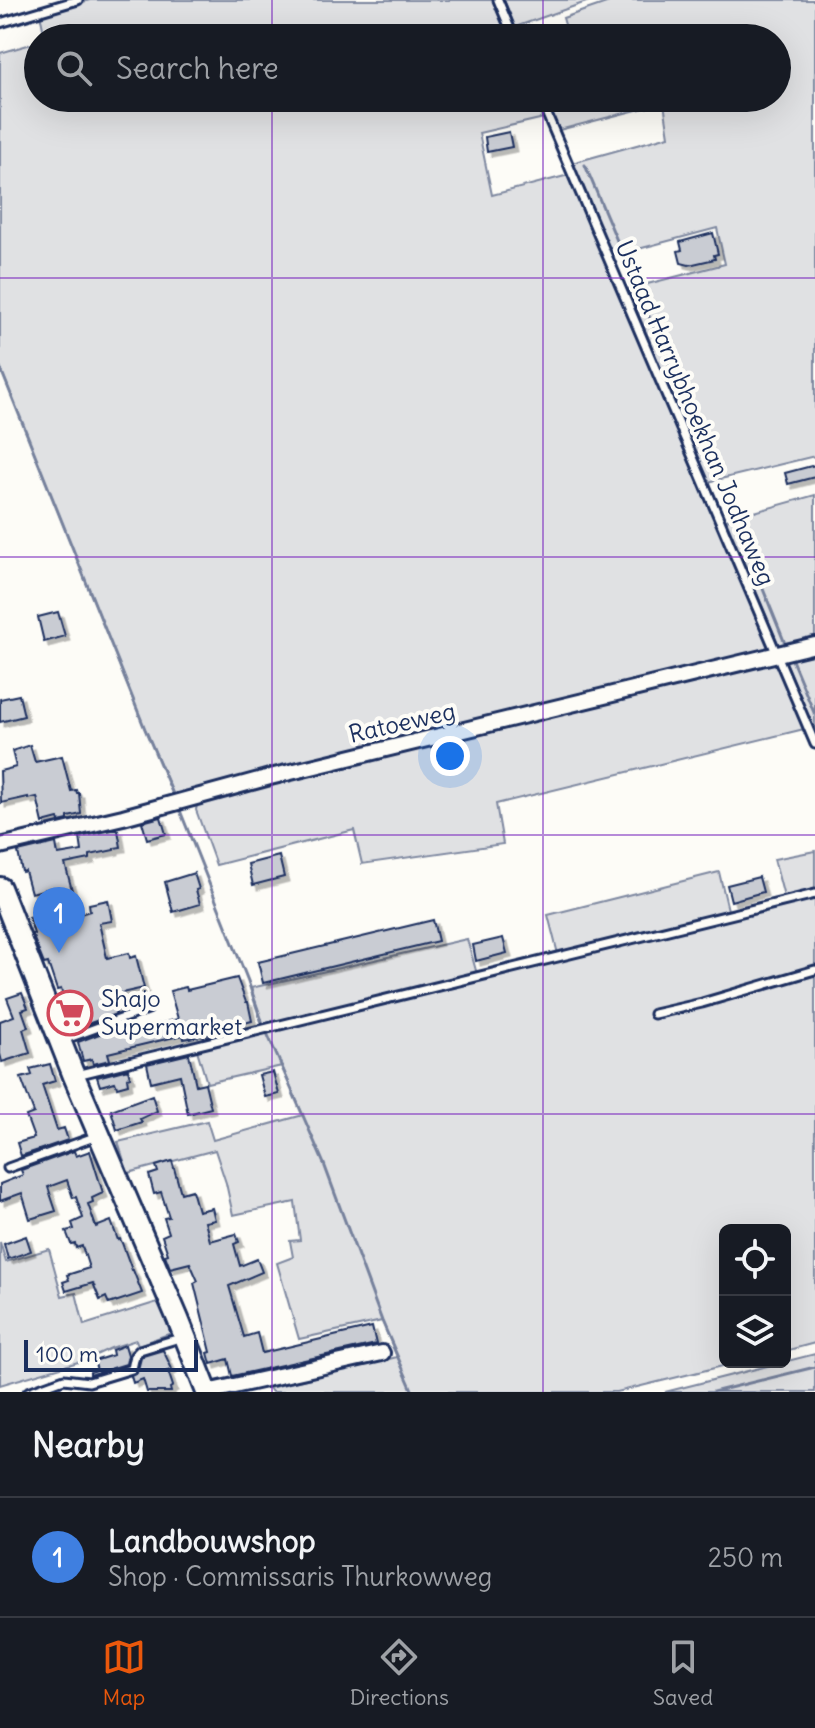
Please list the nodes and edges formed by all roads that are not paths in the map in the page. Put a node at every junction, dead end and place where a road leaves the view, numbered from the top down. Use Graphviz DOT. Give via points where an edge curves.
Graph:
graph roads {
  1 [pos="78,0"];
  2 [pos="498,0"];
  3 [pos="0,23"];
  4 [pos="508,24"];
  5 [pos="546,112"];
  6 [pos="815,645"];
  7 [pos="776,654"];
  8 [pos="815,744"];
  9 [pos="0,846"];
  10 [pos="0,888"];
  11 [pos="815,894"];
  12 [pos="815,970"];
  13 [pos="148,1009"];
  14 [pos="654,1014"];
  15 [pos="61,1041"];
  16 [pos="74,1076"];
  17 [pos="99,1136"];
  18 [pos="8,1168"];
  19 [pos="185,1337"];
  20 [pos="382,1353"];
  21 [pos="28,1392"];
  22 [pos="207,1392"];
  1 -- 3 [label="lane"];
  2 -- 4 [label="lane"];
  5 -- 7 [label="lane, Ustaad Harrybhoekhan Jodhaweg"];
  6 -- 7 [label="street, Ratoeweg"];
  7 -- 8 [label="lane, Ustaad Harrybhoekhan Jodhaweg"];
  7 -- 9 [label="street, Ratoeweg"];
  10 -- 15 [label="main road"];
  11 -- 16 [label="lane"];
  12 -- 14 [label="lane"];
  13 -- 15 [label="lane"];
  15 -- 16 [label="main road"];
  16 -- 17 [label="main road"];
  17 -- 18 [label="lane"];
  17 -- 19 [label="main road"];
  19 -- 21 [label="lane" via="140,1350 132,1369 89,1382 64,1379"];
  19 -- 22 [label="main road"];
  20 -- 22 [label="street"];
}
